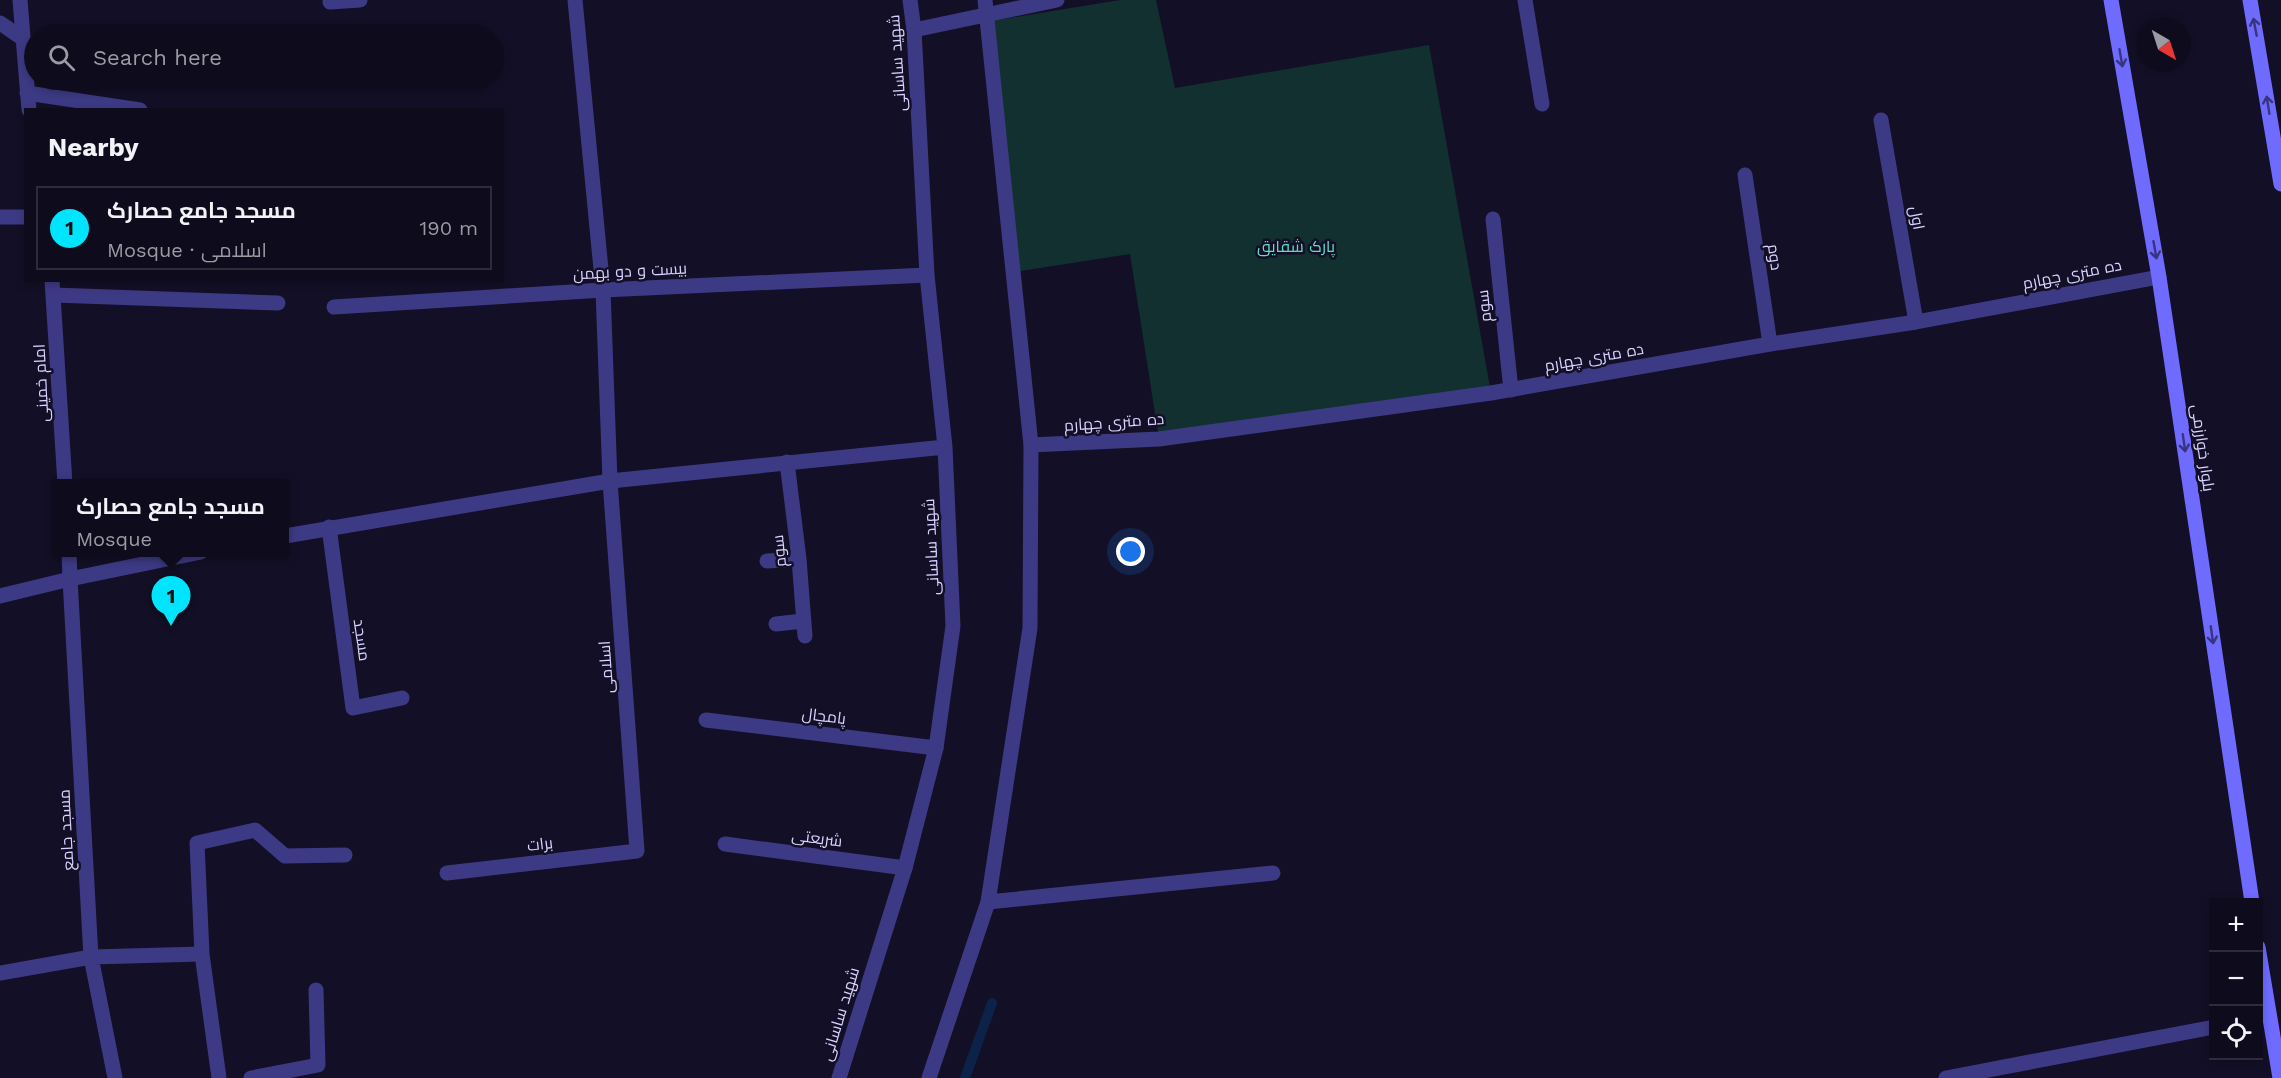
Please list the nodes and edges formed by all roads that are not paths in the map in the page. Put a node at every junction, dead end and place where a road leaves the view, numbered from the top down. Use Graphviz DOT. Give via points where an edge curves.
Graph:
graph roads {
  1 [pos="20,0"];
  2 [pos="360,0"];
  3 [pos="574,0"];
  4 [pos="910,0"];
  5 [pos="1057,0"];
  6 [pos="1525,0"];
  7 [pos="2111,0"];
  8 [pos="2250,0"];
  9 [pos="330,2"];
  10 [pos="986,7"];
  11 [pos="0,23"];
  12 [pos="914,30"];
  13 [pos="22,38"];
  14 [pos="24,60"];
  15 [pos="27,90"];
  16 [pos="27,93"];
  17 [pos="1542,104"];
  18 [pos="29,108"];
  19 [pos="127,108"];
  20 [pos="1881,120"];
  21 [pos="1745,175"];
  22 [pos="2281,184"];
  23 [pos="0,217"];
  24 [pos="24,217"];
  25 [pos="1493,219"];
  26 [pos="927,275"];
  27 [pos="2159,277"];
  28 [pos="53,288"];
  29 [pos="603,290"];
  30 [pos="278,303"];
  31 [pos="334,307"];
  32 [pos="1916,322"];
  33 [pos="1770,344"];
  34 [pos="1511,390"];
  35 [pos="1031,445"];
  36 [pos="945,447"];
  37 [pos="787,462"];
  38 [pos="65,479"];
  39 [pos="610,481"];
  40 [pos="329,527"];
  41 [pos="289,535"];
  42 [pos="69,557"];
  43 [pos="177,557"];
  44 [pos="799,559"];
  45 [pos="767,561"];
  46 [pos="70,579"];
  47 [pos="0,596"];
  48 [pos="776,624"];
  49 [pos="402,698"];
  50 [pos="706,720"];
  51 [pos="936,748"];
  52 [pos="725,844"];
  53 [pos="637,851"];
  54 [pos="345,855"];
  55 [pos="905,868"];
  56 [pos="447,873"];
  57 [pos="1273,873"];
  58 [pos="2251,898"];
  59 [pos="988,902"];
  60 [pos="2259,952"];
  61 [pos="202,954"];
  62 [pos="91,957"];
  63 [pos="0,973"];
  64 [pos="316,990"];
  65 [pos="2264,1017"];
  66 [pos="2209,1028"];
  67 [pos="115,1078"];
  68 [pos="219,1078"];
  69 [pos="251,1078"];
  70 [pos="839,1078"];
  71 [pos="929,1078"];
  72 [pos="1946,1078"];
  73 [pos="2280,1078"];
  1 -- 13 [label="street"];
  2 -- 9 [label="street"];
  3 -- 29 [label="street, اسلامی"];
  4 -- 12 [label="street, شهید ساسانی"];
  5 -- 10 [label="street"];
  6 -- 17 [label="street"];
  7 -- 27 [label="main road, بلوار خوارزمی, one-way"];
  22 -- 8 [label="main road, one-way"];
  10 -- 12 [label="street"];
  10 -- 35 [label="street"];
  11 -- 13 [label="street"];
  12 -- 26 [label="street, شهید ساسانی"];
  13 -- 14 [label="street"];
  15 -- 16 [label="street"];
  16 -- 18 [label="street"];
  16 -- 19 [label="street"];
  20 -- 32 [label="street, اول"];
  21 -- 33 [label="street, دوم"];
  23 -- 24 [label="street"];
  25 -- 34 [label="street, سوم"];
  26 -- 29 [label="street, بیست و دو بهمن"];
  26 -- 36 [label="street, شهید ساسانی"];
  27 -- 32 [label="street, ده متری چهارم"];
  27 -- 58 [label="main road, بلوار خوارزمی, one-way"];
  28 -- 30 [label="street"];
  28 -- 38 [label="street, امام خمینی"];
  29 -- 31 [label="street, بیست و دو بهمن"];
  29 -- 39 [label="street, اسلامی"];
  32 -- 33 [label="street, ده متری چهارم"];
  33 -- 34 [label="street, ده متری چهارم"];
  34 -- 35 [label="street, ده متری چهارم" via="1159,439"];
  35 -- 59 [label="street" via="1030,628"];
  36 -- 37 [label="street"];
  36 -- 51 [label="street, شهید ساسانی" via="953,626"];
  37 -- 39 [label="street"];
  37 -- 44 [label="street, سوم"];
  39 -- 40 [label="street"];
  39 -- 53 [label="street, اسلامی"];
  40 -- 41 [label="street"];
  40 -- 49 [label="street, مسجد" via="353,708"];
  42 -- 46 [label="street"];
  43 -- 46 [label="street"];
  44 -- 45 [label="street"];
  44 -- 48 [label="street, سوم" via="804,628"];
  46 -- 47 [label="street"];
  46 -- 62 [label="street, مسجد جامع"];
  50 -- 51 [label="street, پامچال"];
  51 -- 55 [label="street, شهید ساسانی"];
  52 -- 55 [label="street, شریعتی"];
  53 -- 56 [label="street, برات"];
  54 -- 61 [label="street" via="285,856 255,830 198,843"];
  55 -- 70 [label="street, شهید ساسانی"];
  57 -- 59 [label="street"];
  59 -- 71 [label="street"];
  60 -- 65 [label="main road"];
  61 -- 62 [label="street"];
  61 -- 68 [label="street"];
  62 -- 63 [label="street"];
  62 -- 67 [label="street, مسجد جامع"];
  64 -- 69 [label="street" via="318,1065"];
  65 -- 73 [label="main road"];
  66 -- 72 [label="street"];
}
